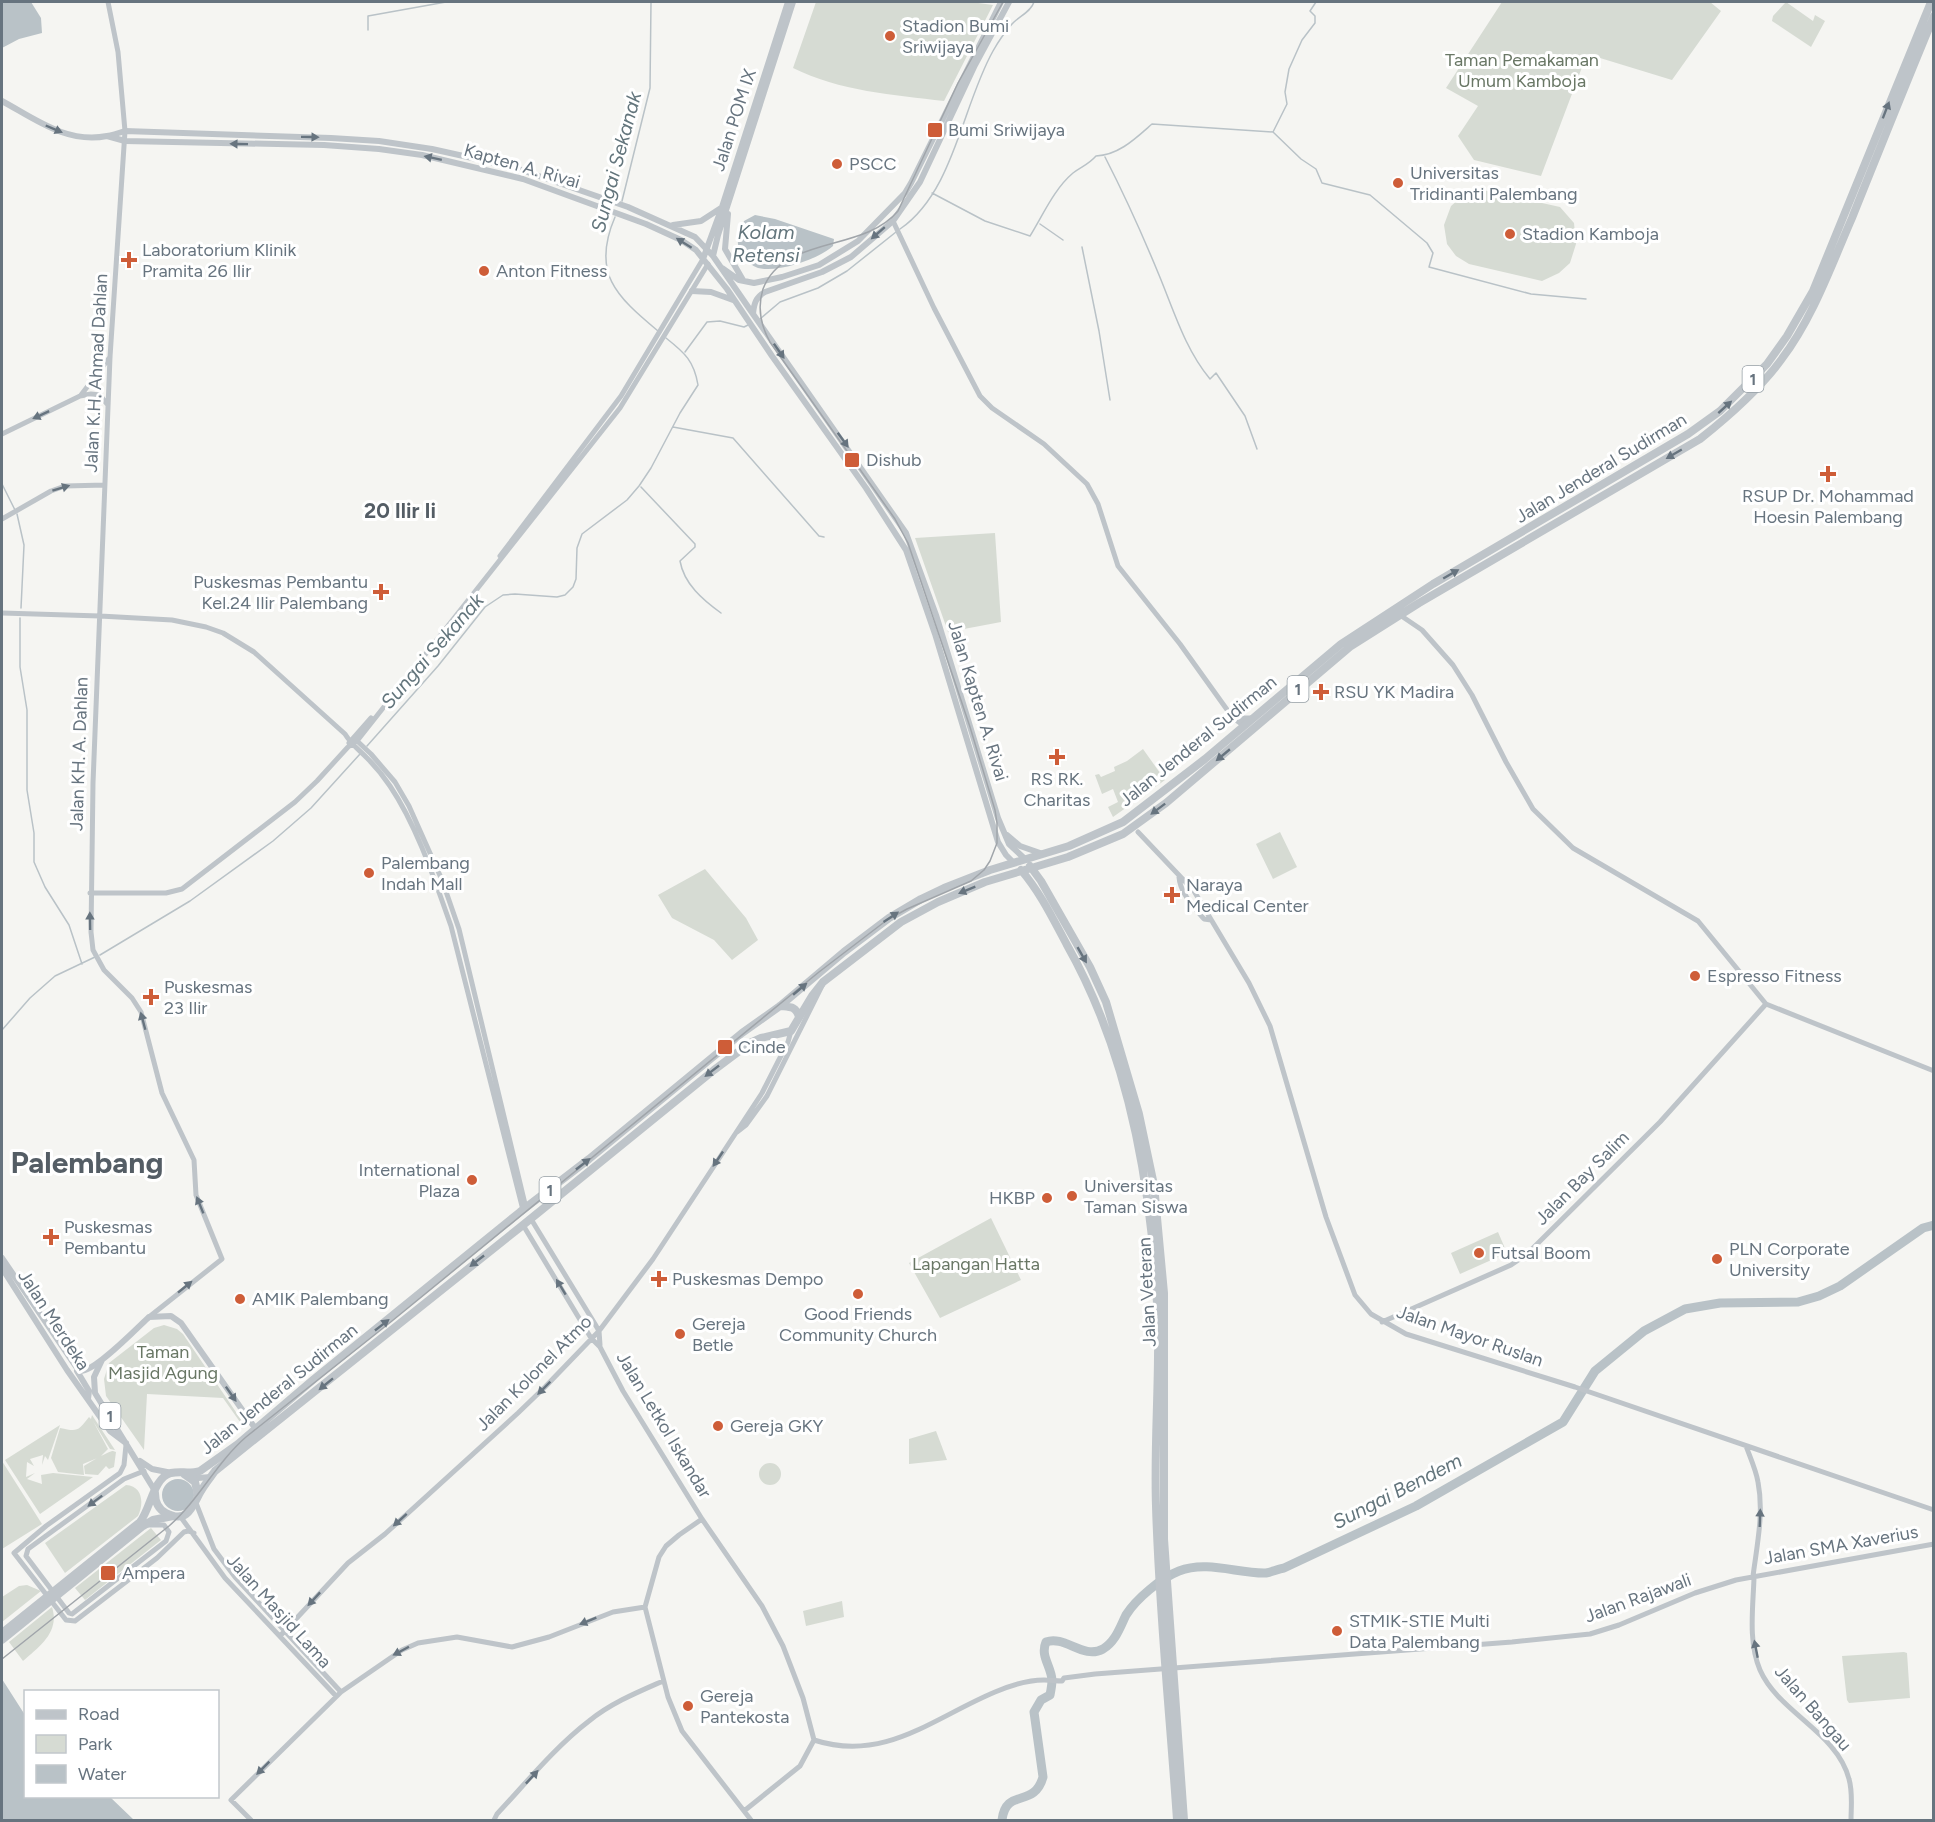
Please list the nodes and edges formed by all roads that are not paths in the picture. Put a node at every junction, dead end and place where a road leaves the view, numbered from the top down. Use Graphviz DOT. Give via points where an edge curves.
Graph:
graph roads {
  1 [pos="108,2"];
  2 [pos="788,2"];
  3 [pos="794,2"];
  4 [pos="1001,2"];
  5 [pos="1009,2"];
  6 [pos="1930,2"];
  7 [pos="1934,16"];
  8 [pos="980,41"];
  9 [pos="982,51"];
  10 [pos="4,103"];
  11 [pos="125,131"];
  12 [pos="107,136"];
  13 [pos="125,141"];
  14 [pos="725,206"];
  15 [pos="894,223"];
  16 [pos="671,225"];
  17 [pos="706,247"];
  18 [pos="840,254"];
  19 [pos="713,256"];
  20 [pos="703,259"];
  21 [pos="709,265"];
  22 [pos="721,267"];
  23 [pos="822,272"];
  24 [pos="768,280"];
  25 [pos="745,283"];
  26 [pos="782,286"];
  27 [pos="689,289"];
  28 [pos="734,300"];
  29 [pos="755,317"];
  30 [pos="110,357"];
  31 [pos="80,396"];
  32 [pos="108,406"];
  33 [pos="2,434"];
  34 [pos="1632,473"];
  35 [pos="105,485"];
  36 [pos="2,519"];
  37 [pos="906,533"];
  38 [pos="898,536"];
  39 [pos="909,548"];
  40 [pos="1493,556"];
  41 [pos="1391,610"];
  42 [pos="2,613"];
  43 [pos="1400,615"];
  44 [pos="100,616"];
  45 [pos="1251,723"];
  46 [pos="353,744"];
  47 [pos="1140,822"];
  48 [pos="1003,831"];
  49 [pos="1138,832"];
  50 [pos="1044,854"];
  51 [pos="1025,860"];
  52 [pos="1014,862"];
  53 [pos="1031,868"];
  54 [pos="1022,871"];
  55 [pos="1179,877"];
  56 [pos="1040,880"];
  57 [pos="90,893"];
  58 [pos="1201,900"];
  59 [pos="1193,905"];
  60 [pos="1211,920"];
  61 [pos="823,982"];
  62 [pos="1766,1004"];
  63 [pos="780,1006"];
  64 [pos="799,1017"];
  65 [pos="791,1031"];
  66 [pos="1934,1071"];
  67 [pos="736,1132"];
  68 [pos="525,1209"];
  69 [pos="531,1219"];
  70 [pos="523,1225"];
  71 [pos="537,1229"];
  72 [pos="529,1234"];
  73 [pos="2,1258"];
  74 [pos="2,1268"];
  75 [pos="149,1317"];
  76 [pos="1382,1322"];
  77 [pos="599,1331"];
  78 [pos="591,1338"];
  79 [pos="600,1347"];
  80 [pos="104,1357"];
  81 [pos="73,1365"];
  82 [pos="88,1399"];
  83 [pos="255,1428"];
  84 [pos="126,1443"];
  85 [pos="1746,1446"];
  86 [pos="135,1457"];
  87 [pos="144,1471"];
  88 [pos="173,1473"];
  89 [pos="183,1474"];
  90 [pos="211,1477"];
  91 [pos="155,1491"];
  92 [pos="197,1500"];
  93 [pos="1934,1510"];
  94 [pos="69,1511"];
  95 [pos="177,1516"];
  96 [pos="74,1517"];
  97 [pos="702,1519"];
  98 [pos="143,1526"];
  99 [pos="194,1533"];
  100 [pos="209,1539"];
  101 [pos="170,1541"];
  102 [pos="202,1544"];
  103 [pos="1934,1544"];
  104 [pos="97,1560"];
  105 [pos="1161,1567"];
  106 [pos="1754,1577"];
  107 [pos="1727,1583"];
  108 [pos="645,1607"];
  109 [pos="2,1633"];
  110 [pos="282,1634"];
  111 [pos="2,1640"];
  112 [pos="1170,1668"];
  113 [pos="663,1681"];
  114 [pos="339,1694"];
  115 [pos="813,1740"];
  116 [pos="744,1811"];
  117 [pos="251,1821"];
  118 [pos="494,1821"];
  119 [pos="751,1821"];
  120 [pos="1177,1821"];
  121 [pos="1184,1821"];
  122 [pos="1851,1821"];
  1 -- 11 [label="street, Jalan K.H. Ahmad Dahlan" via="118,52"];
  2 -- 14 [label="main road, Jalan POM IX"];
  3 -- 14 [label="main road, Jalan POM IX"];
  4 -- 8 [label="main road"];
  5 -- 9 [label="main road"];
  34 -- 6 [label="highway, Jalan Jenderal Sudirman / 1, one-way" via="1720,411 1784,342 1821,275"];
  7 -- 34 [label="highway, Jalan Jenderal Sudirman / 1, one-way" via="1821,290 1781,360 1736,409 1703,436"];
  8 -- 9 [label="main road"];
  8 -- 18 [label="main road" via="905,193"];
  9 -- 15 [label="main road" via="915,189"];
  10 -- 12 [label="main road, one-way" via="61,133"];
  11 -- 12 [label="main road, Kapten A. Rivai"];
  11 -- 13 [label="street, Jalan K.H. Ahmad Dahlan"];
  11 -- 16 [label="main road, Kapten A. Rivai, one-way" via="403,144 513,167"];
  12 -- 13 [label="main road, Kapten A. Rivai"];
  20 -- 13 [label="main road, Kapten A. Rivai, one-way" via="681,240 610,209 524,178 422,155 324,145"];
  13 -- 30 [label="street, Jalan K.H. Ahmad Dahlan"];
  14 -- 16 [label="main road" via="701,221"];
  14 -- 17 [label="main road, Jalan POM IX"];
  14 -- 19 [label="main road"];
  14 -- 25 [label="main road" via="725,249"];
  15 -- 23 [label="main road, one-way" via="851,257"];
  15 -- 45 [label="street" via="980,396 1044,444 1087,484 1098,504 1118,566 1237,721"];
  16 -- 17 [label="main road, Kapten A. Rivai"];
  17 -- 19 [label="main road, Kapten A. Rivai"];
  17 -- 20 [label="main road, Jalan POM IX"];
  18 -- 23 [label="main road"];
  18 -- 24 [label="main road" via="819,265"];
  19 -- 21 [label="main road"];
  19 -- 22 [label="main road, Kapten A. Rivai"];
  20 -- 21 [label="main road, Kapten A. Rivai"];
  20 -- 27 [label="street"];
  21 -- 22 [label="main road"];
  21 -- 27 [label="street"];
  21 -- 28 [label="main road, Kapten A. Rivai"];
  22 -- 25 [label="main road"];
  22 -- 29 [label="main road, Kapten A. Rivai"];
  23 -- 26 [label="main road"];
  24 -- 25 [label="main road"];
  24 -- 26 [label="main road"];
  26 -- 29 [label="main road" via="758,296"];
  27 -- 28 [label="main road"];
  27 -- 46 [label="street" via="607,416"];
  28 -- 38 [label="main road, Kapten A. Rivai"];
  29 -- 37 [label="main road, Kapten A. Rivai, one-way"];
  30 -- 31 [label="street"];
  30 -- 32 [label="street, Jalan K.H. Ahmad Dahlan"];
  31 -- 32 [label="street" via="100,395"];
  31 -- 33 [label="street, one-way"];
  32 -- 35 [label="street, Jalan K.H. Ahmad Dahlan"];
  34 -- 40 [label="highway, Jalan Jenderal Sudirman / 1"];
  36 -- 35 [label="street, one-way" via="65,486"];
  35 -- 44 [label="street, Jalan K.H. Ahmad Dahlan"];
  37 -- 38 [label="main road"];
  37 -- 39 [label="main road"];
  38 -- 39 [label="main road, Kapten A. Rivai"];
  39 -- 48 [label="main road, Jalan Kapten A. Rivai" via="936,615"];
  39 -- 52 [label="main road, Jalan Kapten A. Rivai" via="998,842"];
  41 -- 40 [label="highway, Jalan Jenderal Sudirman / 1, one-way"];
  40 -- 43 [label="highway, Jalan Jenderal Sudirman / 1"];
  41 -- 43 [label="street"];
  41 -- 45 [label="highway, Jalan Jenderal Sudirman / 1" via="1341,644"];
  42 -- 44 [label="street"];
  43 -- 45 [label="highway, Jalan Jenderal Sudirman / 1" via="1351,646"];
  43 -- 62 [label="street" via="1422,630 1457,671 1539,816 1573,848 1698,921"];
  44 -- 46 [label="street" via="184,622 233,637"];
  44 -- 57 [label="street, Jalan KH. A. Dahlan"];
  45 -- 47 [label="highway, Jalan Jenderal Sudirman / 1, one-way" via="1166,803"];
  45 -- 50 [label="highway, Jalan Jenderal Sudirman / 1" via="1123,822"];
  46 -- 57 [label="street" via="301,797 183,889"];
  46 -- 68 [label="street" via="369,755 389,785 437,886 482,1032"];
  47 -- 49 [label="highway"];
  47 -- 53 [label="highway, Jalan Jenderal Sudirman / 1" via="1111,839"];
  48 -- 50 [label="main road" via="1020,846"];
  48 -- 51 [label="main road, Jalan Kapten A. Rivai" via="1009,844"];
  49 -- 55 [label="street, Jalan Mayor Ruslan"];
  49 -- 56 [label="highway" via="1045,867"];
  50 -- 51 [label="highway, Jalan Jenderal Sudirman / 1"];
  51 -- 52 [label="highway, Jalan Jenderal Sudirman / 1"];
  51 -- 53 [label="highway, Jalan Veteran"];
  52 -- 54 [label="highway, Jalan Veteran"];
  63 -- 52 [label="highway, Jalan Jenderal Sudirman / 1, one-way" via="899,912 944,888"];
  53 -- 54 [label="highway, Jalan Jenderal Sudirman / 1"];
  53 -- 56 [label="highway, Jalan Veteran"];
  54 -- 61 [label="highway, Jalan Jenderal Sudirman / 1, one-way" via="985,882 918,912"];
  54 -- 105 [label="highway, Jalan Veteran" via="1043,901 1098,1005 1125,1093 1146,1185 1158,1329 1155,1489"];
  55 -- 58 [label="street, Jalan Mayor Ruslan"];
  55 -- 59 [label="street, Jalan Mayor Ruslan"];
  56 -- 105 [label="highway, Jalan Veteran, one-way" via="1106,1002 1139,1114 1154,1185 1164,1293"];
  75 -- 57 [label="street, Jalan KH. A. Dahlan, one-way" via="222,1259 196,1195 194,1160 162,1093 141,1012 93,950"];
  58 -- 59 [label="street"];
  58 -- 60 [label="street, Jalan Mayor Ruslan"];
  59 -- 60 [label="street, Jalan Mayor Ruslan" via="1204,919"];
  60 -- 76 [label="street, Jalan Mayor Ruslan" via="1249,982 1270,1026 1308,1162 1355,1295"];
  61 -- 64 [label="highway, Jalan Jenderal Sudirman / 1"];
  61 -- 67 [label="street" via="767,1096 747,1125"];
  62 -- 66 [label="street"];
  62 -- 76 [label="street, Jalan Bay Salim" via="1660,1122 1527,1254 1511,1265"];
  63 -- 64 [label="highway" via="792,1007"];
  68 -- 63 [label="highway, Jalan Jenderal Sudirman / 1, one-way"];
  64 -- 65 [label="highway, Jalan Jenderal Sudirman / 1"];
  65 -- 67 [label="street, Jalan Kolonel Atmo" via="762,1093"];
  65 -- 69 [label="highway, Jalan Jenderal Sudirman / 1, one-way" via="750,1043"];
  67 -- 77 [label="street, Jalan Kolonel Atmo, one-way" via="653,1259"];
  83 -- 68 [label="highway, Jalan Jenderal Sudirman / 1, one-way"];
  69 -- 70 [label="highway, Jalan Jenderal Sudirman / 1"];
  69 -- 71 [label="street, Jalan Letkol Iskandar"];
  70 -- 72 [label="street, Jalan Letkol Iskandar"];
  70 -- 90 [label="highway, Jalan Jenderal Sudirman / 1, one-way"];
  71 -- 72 [label="street"];
  71 -- 77 [label="street, Jalan Letkol Iskandar"];
  78 -- 72 [label="street, Jalan Letkol Iskandar, one-way"];
  73 -- 81 [label="main road, Jalan Merdeka"];
  74 -- 82 [label="main road, Jalan Merdeka"];
  75 -- 80 [label="main road"];
  75 -- 83 [label="main road, one-way" via="171,1316 181,1323"];
  76 -- 85 [label="street, Jalan Mayor Ruslan" via="1406,1334"];
  77 -- 78 [label="street, Jalan Kolonel Atmo"];
  77 -- 79 [label="street, Jalan Letkol Iskandar"];
  78 -- 79 [label="street, Jalan Letkol Iskandar"];
  78 -- 110 [label="street, Jalan Kolonel Atmo, one-way" via="525,1407 348,1563"];
  79 -- 97 [label="street, Jalan Letkol Iskandar"];
  80 -- 81 [label="main road, Jalan Merdeka" via="84,1372"];
  80 -- 84 [label="main road, Jalan Merdeka / 1" via="96,1372 95,1393"];
  81 -- 82 [label="main road" via="89,1391"];
  82 -- 84 [label="main road, Jalan Merdeka" via="110,1431"];
  83 -- 89 [label="highway, Jalan Jenderal Sudirman / 1" via="206,1467"];
  84 -- 86 [label="main road, Jalan Merdeka / 1"];
  84 -- 94 [label="street" via="120,1473"];
  85 -- 93 [label="street, Jalan Mayor Ruslan"];
  106 -- 85 [label="street, Jalan Bangau, one-way" via="1760,1492"];
  86 -- 87 [label="main road, Jalan Merdeka / 1"];
  86 -- 88 [label="main road, Jalan Merdeka / 1" via="152,1469"];
  87 -- 91 [label="main road, Jalan Merdeka / 1"];
  87 -- 96 [label="street, one-way" via="124,1479"];
  88 -- 89 [label="highway, Jalan Jenderal Sudirman / 1"];
  88 -- 91 [label="highway, 1" via="161,1479"];
  89 -- 90 [label="main road, Jalan Jenderal Sudirman / 1"];
  89 -- 92 [label="highway, Jalan Jenderal Sudirman" via="195,1482"];
  90 -- 92 [label="highway, Jalan Jenderal Sudirman / 1"];
  91 -- 95 [label="highway, 1" via="160,1508"];
  91 -- 104 [label="highway, 1" via="146,1515"];
  92 -- 95 [label="highway, Jalan Jenderal Sudirman / 1" via="190,1511"];
  92 -- 100 [label="street"];
  94 -- 96 [label="street"];
  94 -- 101 [label="street" via="14,1553 66,1620 76,1621 157,1558"];
  95 -- 98 [label="highway, 1"];
  95 -- 99 [label="street, Jalan Masjid Lama"];
  96 -- 101 [label="street" via="26,1552 72,1614"];
  97 -- 108 [label="street" via="666,1546 659,1557"];
  97 -- 115 [label="street, Jalan Letkol Iskandar" via="753,1590 783,1646 803,1698"];
  98 -- 101 [label="street" via="164,1525"];
  98 -- 104 [label="highway, 1"];
  99 -- 101 [label="street" via="186,1531"];
  99 -- 102 [label="street, Jalan Masjid Lama"];
  100 -- 102 [label="street"];
  100 -- 110 [label="street"];
  102 -- 110 [label="street, Jalan Masjid Lama" via="225,1578"];
  103 -- 106 [label="street, Jalan SMA Xaverius"];
  104 -- 109 [label="highway, 1"];
  104 -- 111 [label="highway, 1"];
  105 -- 112 [label="highway, Jalan Veteran"];
  106 -- 107 [label="street, Jalan SMA Xaverius"];
  122 -- 106 [label="street, Jalan Bangau, one-way" via="1849,1778 1842,1763 1832,1747 1780,1699 1761,1670 1753,1629"];
  107 -- 112 [label="street, Jalan Rajawali" via="1590,1634"];
  108 -- 113 [label="street"];
  108 -- 114 [label="street, one-way" via="606,1614 512,1647 457,1637 418,1643 398,1652"];
  110 -- 114 [label="street, Jalan Masjid Lama"];
  112 -- 115 [label="street, Jalan Rajawali" via="1046,1680 996,1691 885,1743 842,1747"];
  112 -- 120 [label="highway"];
  112 -- 121 [label="highway"];
  113 -- 116 [label="street" via="682,1731"];
  118 -- 113 [label="street, one-way" via="589,1720 626,1697"];
  114 -- 117 [label="street, one-way" via="231,1800"];
  115 -- 116 [label="street" via="800,1766"];
  116 -- 119 [label="street"];
}
